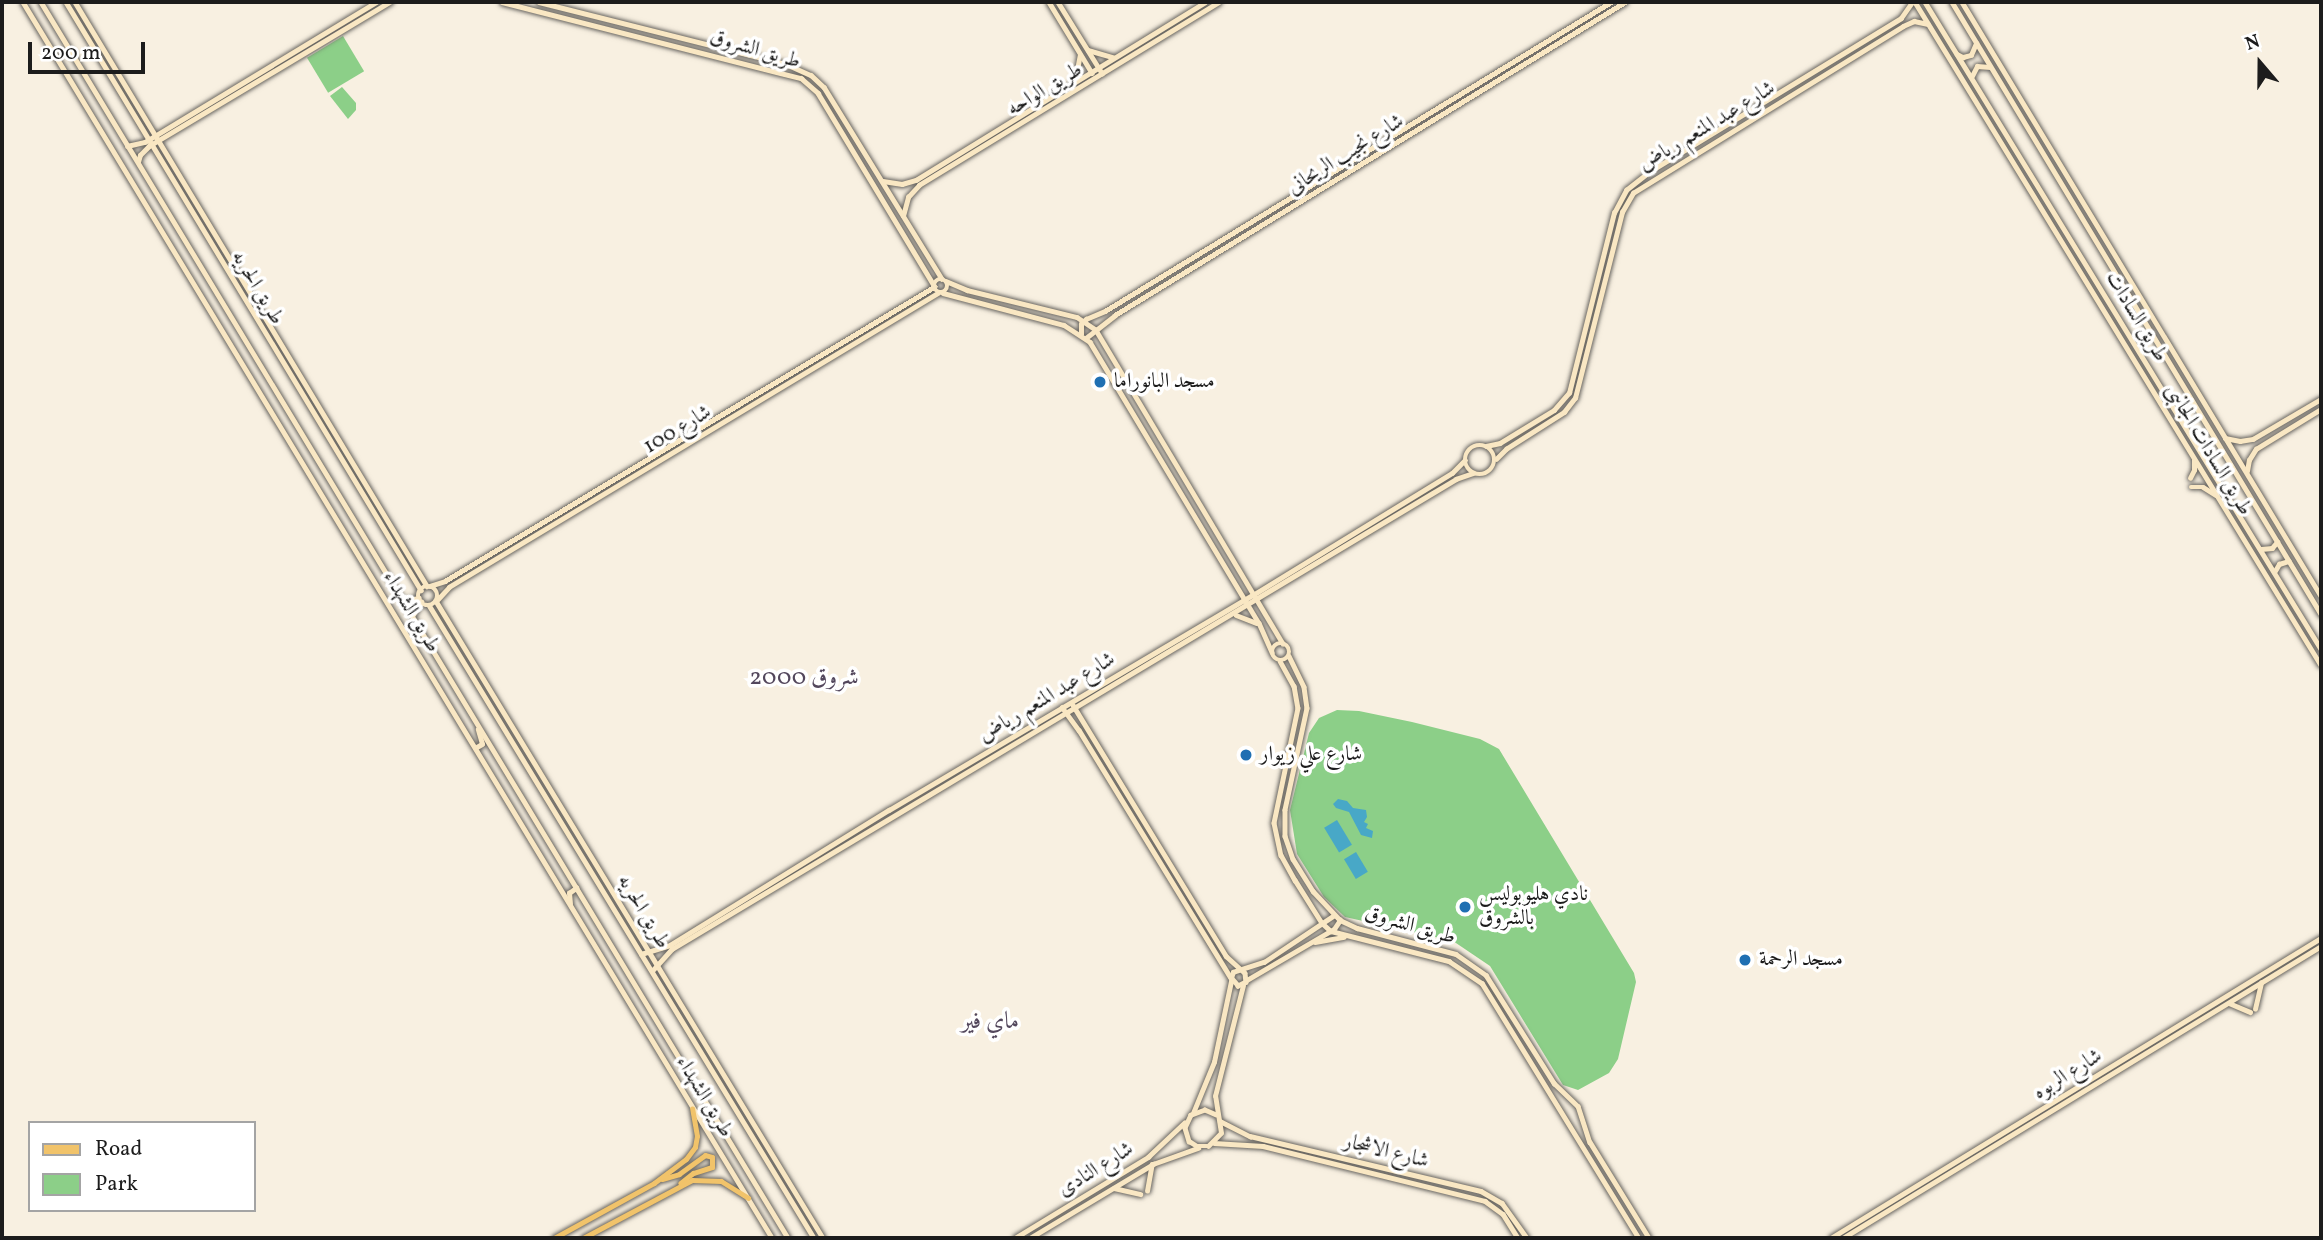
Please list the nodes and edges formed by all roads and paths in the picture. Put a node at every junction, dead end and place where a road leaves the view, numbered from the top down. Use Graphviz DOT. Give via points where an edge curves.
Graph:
graph roads {
  1 [pos="23,2"];
  2 [pos="41,2"];
  3 [pos="66,2"];
  4 [pos="75,2"];
  5 [pos="376,2"];
  6 [pos="390,2"];
  7 [pos="502,2"];
  8 [pos="539,2"];
  9 [pos="1049,2"];
  10 [pos="1058,2"];
  11 [pos="1205,2"];
  12 [pos="1219,2"];
  13 [pos="1611,2"];
  14 [pos="1625,2"];
  15 [pos="1913,2"];
  16 [pos="1925,2"];
  17 [pos="1952,2"];
  18 [pos="1962,2"];
  19 [pos="1899,19"];
  20 [pos="1928,24"];
  21 [pos="1903,26"];
  22 [pos="646,28"];
  23 [pos="656,31"];
  24 [pos="643,37"];
  25 [pos="653,39"];
  26 [pos="1975,41"];
  27 [pos="1087,50"];
  28 [pos="1956,53"];
  29 [pos="1080,54"];
  30 [pos="1114,58"];
  31 [pos="1505,66"];
  32 [pos="1098,67"];
  33 [pos="1991,67"];
  34 [pos="1091,71"];
  35 [pos="260,72"];
  36 [pos="1102,73"];
  37 [pos="1509,73"];
  38 [pos="264,78"];
  39 [pos="1095,78"];
  40 [pos="1973,80"];
  41 [pos="1073,83"];
  42 [pos="238,85"];
  43 [pos="242,92"];
  44 [pos="2017,95"];
  45 [pos="1974,98"];
  46 [pos="1765,101"];
  47 [pos="1989,105"];
  48 [pos="1769,107"];
  49 [pos="2017,109"];
  50 [pos="1022,114"];
  51 [pos="1026,120"];
  52 [pos="2004,128"];
  53 [pos="155,135"];
  54 [pos="2033,136"];
  55 [pos="159,141"];
  56 [pos="151,142"];
  57 [pos="976,142"];
  58 [pos="2046,144"];
  59 [pos="127,146"];
  60 [pos="980,148"];
  61 [pos="2004,148"];
  62 [pos="1362,154"];
  63 [pos="1367,160"];
  64 [pos="138,163"];
  65 [pos="923,179"];
  66 [pos="881,180"];
  67 [pos="2027,184"];
  68 [pos="2039,188"];
  69 [pos="902,216"];
  70 [pos="1172,270"];
  71 [pos="1177,277"];
  72 [pos="944,280"];
  73 [pos="934,286"];
  74 [pos="1595,292"];
  75 [pos="941,293"];
  76 [pos="1602,293"];
  77 [pos="1118,303"];
  78 [pos="1123,310"];
  79 [pos="1084,320"];
  80 [pos="1096,330"];
  81 [pos="274,332"];
  82 [pos="268,336"];
  83 [pos="1083,336"];
  84 [pos="2169,344"];
  85 [pos="2168,363"];
  86 [pos="2177,376"];
  87 [pos="271,384"];
  88 [pos="2191,384"];
  89 [pos="259,391"];
  90 [pos="1134,393"];
  91 [pos="2166,396"];
  92 [pos="2321,398"];
  93 [pos="1126,399"];
  94 [pos="2159,400"];
  95 [pos="2321,410"];
  96 [pos="290,414"];
  97 [pos="2292,416"];
  98 [pos="278,421"];
  99 [pos="2297,425"];
  100 [pos="2225,438"];
  101 [pos="1498,444"];
  102 [pos="1486,446"];
  103 [pos="1502,451"];
  104 [pos="2193,456"];
  105 [pos="1496,459"];
  106 [pos="1465,460"];
  107 [pos="640,463"];
  108 [pos="1458,468"];
  109 [pos="644,469"];
  110 [pos="2247,472"];
  111 [pos="1473,473"];
  112 [pos="1463,476"];
  113 [pos="362,478"];
  114 [pos="2190,478"];
  115 [pos="356,482"];
  116 [pos="2191,487"];
  117 [pos="2255,487"];
  118 [pos="2247,492"];
  119 [pos="584,497"];
  120 [pos="2219,498"];
  121 [pos="588,503"];
  122 [pos="1350,535"];
  123 [pos="2277,540"];
  124 [pos="1353,541"];
  125 [pos="2260,548"];
  126 [pos="2290,561"];
  127 [pos="2275,572"];
  128 [pos="428,586"];
  129 [pos="421,590"];
  130 [pos="1253,595"];
  131 [pos="2321,596"];
  132 [pos="402,600"];
  133 [pos="420,600"];
  134 [pos="437,600"];
  135 [pos="1244,600"];
  136 [pos="1256,601"];
  137 [pos="429,605"];
  138 [pos="1248,606"];
  139 [pos="1235,614"];
  140 [pos="2321,614"];
  141 [pos="412,617"];
  142 [pos="2304,620"];
  143 [pos="1259,624"];
  144 [pos="2297,625"];
  145 [pos="1179,638"];
  146 [pos="1183,644"];
  147 [pos="1283,644"];
  148 [pos="2321,649"];
  149 [pos="1272,652"];
  150 [pos="1289,656"];
  151 [pos="1140,660"];
  152 [pos="1280,661"];
  153 [pos="2321,665"];
  154 [pos="1144,667"];
  155 [pos="1073,704"];
  156 [pos="1062,707"];
  157 [pos="1066,712"];
  158 [pos="477,724"];
  159 [pos="475,748"];
  160 [pos="1280,792"];
  161 [pos="1289,793"];
  162 [pos="896,805"];
  163 [pos="889,810"];
  164 [pos="901,812"];
  165 [pos="893,817"];
  166 [pos="1165,854"];
  167 [pos="1157,858"];
  168 [pos="576,888"];
  169 [pos="571,908"];
  170 [pos="1334,915"];
  171 [pos="1340,920"];
  172 [pos="1322,923"];
  173 [pos="1331,931"];
  174 [pos="1352,937"];
  175 [pos="2321,937"];
  176 [pos="1308,944"];
  177 [pos="2321,946"];
  178 [pos="648,951"];
  179 [pos="641,954"];
  180 [pos="657,967"];
  181 [pos="1240,970"];
  182 [pos="652,971"];
  183 [pos="1231,979"];
  184 [pos="2262,982"];
  185 [pos="1245,983"];
  186 [pos="2228,1003"];
  187 [pos="2100,1077"];
  188 [pos="692,1108"];
  189 [pos="2047,1109"];
  190 [pos="1193,1113"];
  191 [pos="1216,1115"];
  192 [pos="1187,1119"];
  193 [pos="1220,1121"];
  194 [pos="1214,1143"];
  195 [pos="1202,1147"];
  196 [pos="1153,1164"];
  197 [pos="661,1179"];
  198 [pos="678,1185"];
  199 [pos="1113,1188"];
  200 [pos="1470,1188"];
  201 [pos="1147,1191"];
  202 [pos="1140,1194"];
  203 [pos="1468,1196"];
  204 [pos="748,1198"];
  205 [pos="1048,1218"];
  206 [pos="1039,1224"];
  207 [pos="1053,1224"];
  208 [pos="1043,1230"];
  209 [pos="554,1238"];
  210 [pos="583,1238"];
  211 [pos="772,1238"];
  212 [pos="788,1238"];
  213 [pos="814,1238"];
  214 [pos="823,1238"];
  215 [pos="1015,1238"];
  216 [pos="1030,1238"];
  217 [pos="1518,1238"];
  218 [pos="1527,1238"];
  219 [pos="1640,1238"];
  220 [pos="1649,1238"];
  221 [pos="1830,1238"];
  222 [pos="1843,1238"];
  1 -- 89 [label="street, طريق الشهداء"];
  2 -- 59 [label="street, طريق الشهداء"];
  3 -- 56 [label="street, طريق الحريه"];
  4 -- 53 [label="street, طريق الحريه"];
  5 -- 35 [label="street"];
  6 -- 38 [label="street"];
  7 -- 24 [label="street, طريق الشروق"];
  8 -- 22 [label="street, طريق الشروق"];
  9 -- 29 [label="street"];
  10 -- 27 [label="street"];
  11 -- 30 [label="street, طريق الواحه"];
  12 -- 36 [label="street, طريق الواحه"];
  13 -- 31 [label="street, شارع نجيب الريحانى"];
  14 -- 37 [label="street, شارع نجيب الريحانى"];
  15 -- 19 [label="street, شارع عبد المنعم رياض"];
  15 -- 20 [label="street, طريق السادات الجانبى"];
  16 -- 28 [label="street, طريق السادات"];
  17 -- 26 [label="street, طريق السادات"];
  18 -- 44 [label="street, طريق السادات الجانبى"];
  19 -- 21 [label="street"];
  19 -- 46 [label="street, شارع عبد المنعم رياض"];
  20 -- 21 [label="street, شارع عبد المنعم رياض" via="1914,21"];
  20 -- 45 [label="street, طريق السادات الجانبى"];
  21 -- 48 [label="street, شارع عبد المنعم رياض"];
  22 -- 23 [label="street, طريق الشروق"];
  22 -- 24 [label="street"];
  23 -- 25 [label="street"];
  23 -- 66 [label="street, طريق الشروق" via="786,64 811,75 824,87"];
  24 -- 25 [label="street, طريق الشروق"];
  25 -- 73 [label="street, طريق الشروق" via="788,72 808,82"];
  26 -- 28 [label="street" via="1971,55"];
  26 -- 33 [label="street, طريق السادات"];
  27 -- 30 [label="street"];
  27 -- 32 [label="street"];
  28 -- 40 [label="street, طريق السادات"];
  29 -- 34 [label="street"];
  29 -- 41 [label="street" via="1080,69"];
  30 -- 32 [label="street, طريق الواحه"];
  31 -- 37 [label="street"];
  31 -- 62 [label="street, شارع نجيب الريحانى"];
  32 -- 34 [label="street, طريق الواحه"];
  32 -- 36 [label="street"];
  33 -- 40 [label="street" via="1977,66"];
  33 -- 49 [label="street, طريق السادات"];
  34 -- 39 [label="street"];
  34 -- 41 [label="street, طريق الواحه"];
  35 -- 38 [label="street"];
  35 -- 42 [label="street"];
  36 -- 39 [label="street, طريق الواحه"];
  37 -- 63 [label="street, شارع نجيب الريحانى"];
  38 -- 43 [label="street"];
  39 -- 51 [label="street, طريق الواحه"];
  40 -- 47 [label="street, طريق السادات"];
  41 -- 50 [label="street, طريق الواحه"];
  42 -- 43 [label="street"];
  42 -- 53 [label="street"];
  43 -- 55 [label="street"];
  44 -- 49 [label="street"];
  44 -- 58 [label="street, طريق السادات الجانبى"];
  45 -- 47 [label="street"];
  45 -- 61 [label="street, طريق السادات الجانبى"];
  46 -- 48 [label="street"];
  46 -- 74 [label="street, شارع عبد المنعم رياض" via="1626,190 1614,213"];
  47 -- 52 [label="street, طريق السادات"];
  48 -- 76 [label="street, شارع عبد المنعم رياض" via="1633,193 1622,212"];
  49 -- 54 [label="street, طريق السادات"];
  50 -- 51 [label="street"];
  50 -- 57 [label="street, طريق الواحه"];
  51 -- 60 [label="street, طريق الواحه"];
  52 -- 61 [label="street"];
  52 -- 68 [label="street, طريق السادات"];
  53 -- 55 [label="street, طريق الحريه"];
  53 -- 56 [label="street"];
  54 -- 58 [label="street"];
  54 -- 85 [label="street, طريق السادات"];
  55 -- 56 [label="street"];
  55 -- 81 [label="street, طريق الحريه"];
  56 -- 59 [label="street"];
  56 -- 64 [label="street"];
  56 -- 82 [label="street, طريق الحريه"];
  57 -- 60 [label="street"];
  57 -- 65 [label="street, طريق الواحه"];
  58 -- 84 [label="street, طريق السادات الجانبى"];
  59 -- 64 [label="street, طريق الشهداء"];
  60 -- 65 [label="street, طريق الواحه"];
  61 -- 67 [label="street, طريق السادات الجانبى"];
  62 -- 63 [label="street"];
  62 -- 70 [label="street, شارع نجيب الريحانى"];
  63 -- 71 [label="street, شارع نجيب الريحانى"];
  64 -- 87 [label="street, طريق الشهداء"];
  65 -- 66 [label="street, طريق الواحه" via="902,184"];
  65 -- 69 [label="street, طريق الواحه" via="908,197"];
  66 -- 69 [label="street, طريق الشروق"];
  67 -- 68 [label="street"];
  67 -- 94 [label="street, طريق السادات الجانبى"];
  68 -- 91 [label="street, طريق السادات"];
  69 -- 72 [label="street, طريق الشروق"];
  70 -- 71 [label="street"];
  70 -- 77 [label="street, شارع نجيب الريحانى"];
  71 -- 78 [label="street, شارع نجيب الريحانى"];
  72 -- 73 [label="street, شارع 100"];
  72 -- 75 [label="street" via="948,288"];
  72 -- 79 [label="street" via="965,290"];
  73 -- 75 [label="street, طريق الشروق"];
  73 -- 107 [label="street, شارع 100"];
  74 -- 76 [label="street"];
  74 -- 101 [label="street, شارع عبد المنعم رياض" via="1566,398"];
  75 -- 83 [label="street" via="1064,325"];
  75 -- 109 [label="street, شارع 100"];
  76 -- 103 [label="street, شارع عبد المنعم رياض" via="1572,403"];
  77 -- 78 [label="street"];
  77 -- 79 [label="street, شارع نجيب الريحانى"];
  78 -- 80 [label="street, شارع نجيب الريحانى"];
  79 -- 80 [label="street"];
  79 -- 83 [label="street"];
  80 -- 83 [label="street, شارع نجيب الريحانى"];
  80 -- 90 [label="street"];
  81 -- 82 [label="street"];
  81 -- 113 [label="street, طريق الحريه"];
  82 -- 115 [label="street, طريق الحريه"];
  83 -- 93 [label="street"];
  84 -- 85 [label="street"];
  84 -- 88 [label="street, طريق السادات الجانبى"];
  85 -- 86 [label="street, طريق السادات"];
  86 -- 88 [label="street"];
  86 -- 118 [label="street, طريق السادات"];
  87 -- 89 [label="street" via="269,395"];
  87 -- 96 [label="street, طريق الشهداء"];
  88 -- 100 [label="street, طريق السادات الجانبى"];
  89 -- 98 [label="street, طريق الشهداء"];
  90 -- 93 [label="street"];
  90 -- 130 [label="street"];
  91 -- 94 [label="street"];
  91 -- 125 [label="street, طريق السادات"];
  92 -- 97 [label="street"];
  93 -- 135 [label="street"];
  94 -- 104 [label="street, طريق السادات الجانبى"];
  95 -- 99 [label="street"];
  96 -- 98 [label="street" via="278,411"];
  96 -- 132 [label="street, طريق الشهداء"];
  97 -- 99 [label="street"];
  97 -- 100 [label="street" via="2253,439"];
  98 -- 159 [label="street, طريق الشهداء"];
  99 -- 110 [label="street" via="2256,449"];
  100 -- 110 [label="street, طريق السادات الجانبى"];
  101 -- 102 [label="street, شارع عبد المنعم رياض"];
  101 -- 103 [label="street"];
  102 -- 105 [label="street"];
  102 -- 106 [label="street" via="1472,447"];
  103 -- 105 [label="street, شارع عبد المنعم رياض"];
  104 -- 114 [label="street"];
  104 -- 120 [label="street, طريق السادات الجانبى"];
  105 -- 111 [label="street" via="1488,473"];
  106 -- 108 [label="street, شارع عبد المنعم رياض"];
  106 -- 111 [label="street"];
  107 -- 109 [label="street"];
  107 -- 119 [label="street, شارع 100"];
  108 -- 112 [label="street"];
  108 -- 122 [label="street, شارع عبد المنعم رياض"];
  109 -- 121 [label="street, شارع 100"];
  110 -- 117 [label="street, طريق السادات الجانبى"];
  111 -- 112 [label="street, شارع عبد المنعم رياض"];
  112 -- 124 [label="street, شارع عبد المنعم رياض"];
  113 -- 115 [label="street"];
  113 -- 128 [label="street, طريق الحريه"];
  115 -- 129 [label="street, طريق الحريه"];
  116 -- 120 [label="street" via="2203,487"];
  117 -- 118 [label="street"];
  117 -- 131 [label="street, طريق السادات الجانبى"];
  118 -- 123 [label="street, طريق السادات"];
  119 -- 121 [label="street"];
  119 -- 128 [label="street, شارع 100" via="445,581"];
  120 -- 144 [label="street, طريق السادات الجانبى"];
  121 -- 134 [label="street, شارع 100" via="449,587"];
  122 -- 124 [label="street"];
  122 -- 130 [label="street, شارع عبد المنعم رياض"];
  123 -- 125 [label="street" via="2272,548"];
  123 -- 126 [label="street, طريق السادات"];
  124 -- 136 [label="street, شارع عبد المنعم رياض"];
  125 -- 127 [label="street, طريق السادات"];
  126 -- 127 [label="street" via="2282,562"];
  126 -- 140 [label="street, طريق السادات"];
  127 -- 142 [label="street, طريق السادات"];
  128 -- 129 [label="street"];
  128 -- 134 [label="street" via="437,592"];
  129 -- 133 [label="street"];
  130 -- 135 [label="street, شارع عبد المنعم رياض"];
  130 -- 136 [label="street"];
  132 -- 133 [label="street"];
  132 -- 141 [label="street, طريق الشهداء"];
  133 -- 137 [label="street"];
  133 -- 141 [label="street"];
  134 -- 137 [label="street"];
  134 -- 178 [label="street, طريق الحريه"];
  135 -- 138 [label="street"];
  135 -- 145 [label="street, شارع عبد المنعم رياض"];
  136 -- 138 [label="street, شارع عبد المنعم رياض"];
  136 -- 147 [label="street"];
  137 -- 179 [label="street, طريق الحريه"];
  138 -- 139 [label="street, شارع عبد المنعم رياض"];
  138 -- 143 [label="street"];
  139 -- 143 [label="street"];
  139 -- 146 [label="street, شارع عبد المنعم رياض"];
  141 -- 158 [label="street, طريق الشهداء"];
  142 -- 144 [label="street"];
  142 -- 148 [label="street, طريق السادات"];
  143 -- 149 [label="street"];
  144 -- 153 [label="street, طريق السادات الجانبى"];
  145 -- 146 [label="street"];
  145 -- 151 [label="street, شارع عبد المنعم رياض"];
  146 -- 154 [label="street, شارع عبد المنعم رياض"];
  147 -- 149 [label="street"];
  147 -- 150 [label="street"];
  149 -- 152 [label="street"];
  150 -- 152 [label="street"];
  150 -- 161 [label="street, طريق الشروق" via="1304,687 1307,708"];
  151 -- 154 [label="street"];
  151 -- 155 [label="street, شارع عبد المنعم رياض"];
  152 -- 160 [label="street, طريق الشروق" via="1294,686 1297,708"];
  154 -- 155 [label="street, شارع عبد المنعم رياض"];
  155 -- 156 [label="street, شارع عبد المنعم رياض"];
  155 -- 157 [label="street, شارع عبد المنعم رياض"];
  155 -- 166 [label="street"];
  156 -- 157 [label="street"];
  156 -- 162 [label="street, شارع عبد المنعم رياض"];
  157 -- 164 [label="street, شارع عبد المنعم رياض"];
  157 -- 167 [label="street"];
  158 -- 159 [label="street" via="482,743"];
  158 -- 168 [label="street, طريق الشهداء"];
  159 -- 169 [label="street, طريق الشهداء"];
  160 -- 161 [label="street"];
  160 -- 172 [label="street, طريق الشروق" via="1274,823 1281,855"];
  161 -- 170 [label="street, طريق الشروق" via="1284,823 1289,848 1313,891"];
  162 -- 163 [label="street, شارع عبد المنعم رياض"];
  162 -- 164 [label="street"];
  163 -- 165 [label="street"];
  163 -- 178 [label="street, شارع عبد المنعم رياض" via="670,945"];
  164 -- 165 [label="street, شارع عبد المنعم رياض"];
  165 -- 180 [label="street, شارع عبد المنعم رياض" via="673,950"];
  166 -- 167 [label="street"];
  166 -- 181 [label="street" via="1226,956"];
  167 -- 183 [label="street"];
  168 -- 169 [label="street" via="569,894"];
  168 -- 212 [label="street, طريق الشهداء"];
  169 -- 188 [label="street, طريق الشهداء"];
  170 -- 171 [label="street, طريق الشروق"];
  170 -- 172 [label="street"];
  171 -- 173 [label="street"];
  171 -- 220 [label="street, طريق الشروق" via="1456,954 1486,975 1554,1083 1578,1106 1590,1142"];
  172 -- 173 [label="street, طريق الشروق"];
  172 -- 181 [label="street" via="1264,961"];
  173 -- 174 [label="street, طريق الشروق"];
  173 -- 176 [label="street"];
  174 -- 176 [label="street"];
  174 -- 219 [label="street, طريق الشروق" via="1449,961 1482,983"];
  175 -- 187 [label="street, شارع الربوه"];
  176 -- 185 [label="street"];
  177 -- 184 [label="street, شارع الربوه"];
  178 -- 179 [label="street, شارع عبد المنعم رياض"];
  178 -- 180 [label="street, طريق الحريه"];
  179 -- 182 [label="street, طريق الحريه"];
  180 -- 182 [label="street, شارع عبد المنعم رياض"];
  180 -- 214 [label="street, طريق الحريه"];
  181 -- 183 [label="street" via="1233,972"];
  181 -- 185 [label="street" via="1245,973"];
  182 -- 213 [label="street, طريق الحريه"];
  183 -- 185 [label="street" via="1236,985"];
  183 -- 190 [label="street" via="1212,1070"];
  184 -- 186 [label="street, شارع الربوه"];
  184 -- 186 [label="street" via="2252,1010"];
  185 -- 191 [label="street" via="1216,1089"];
  186 -- 187 [label="street, شارع الربوه"];
  187 -- 189 [label="street, شارع الربوه"];
  188 -- 197 [label="main road" via="695,1147"];
  188 -- 204 [label="street, طريق الشهداء"];
  189 -- 221 [label="street, شارع الربوه"];
  189 -- 222 [label="street, شارع الربوه"];
  190 -- 191 [label="street" via="1205,1110"];
  190 -- 192 [label="street"];
  191 -- 193 [label="street"];
  192 -- 195 [label="street" via="1187,1137"];
  192 -- 205 [label="street, شارع النادى" via="1148,1157"];
  193 -- 194 [label="street" via="1221,1133"];
  193 -- 200 [label="street, شارع الاشجار" via="1246,1134"];
  194 -- 195 [label="street"];
  194 -- 203 [label="street, شارع الاشجار" via="1263,1146"];
  195 -- 196 [label="street, شارع النادى"];
  196 -- 199 [label="street, شارع النادى"];
  196 -- 201 [label="street"];
  197 -- 198 [label="main road" via="679,1174 705,1155 712,1157 712,1167 689,1175"];
  197 -- 209 [label="main road"];
  198 -- 204 [label="main road" via="714,1179"];
  198 -- 210 [label="main road"];
  199 -- 202 [label="street"];
  199 -- 207 [label="street, شارع النادى"];
  200 -- 203 [label="street"];
  200 -- 218 [label="street, شارع الاشجار" via="1502,1203"];
  203 -- 217 [label="street, شارع الاشجار" via="1497,1208"];
  204 -- 211 [label="street, طريق الشهداء"];
  205 -- 206 [label="street, شارع النادى"];
  205 -- 207 [label="street"];
  206 -- 208 [label="street"];
  206 -- 215 [label="street, شارع النادى"];
  207 -- 208 [label="street, شارع النادى"];
  208 -- 216 [label="street, شارع النادى"];
}
